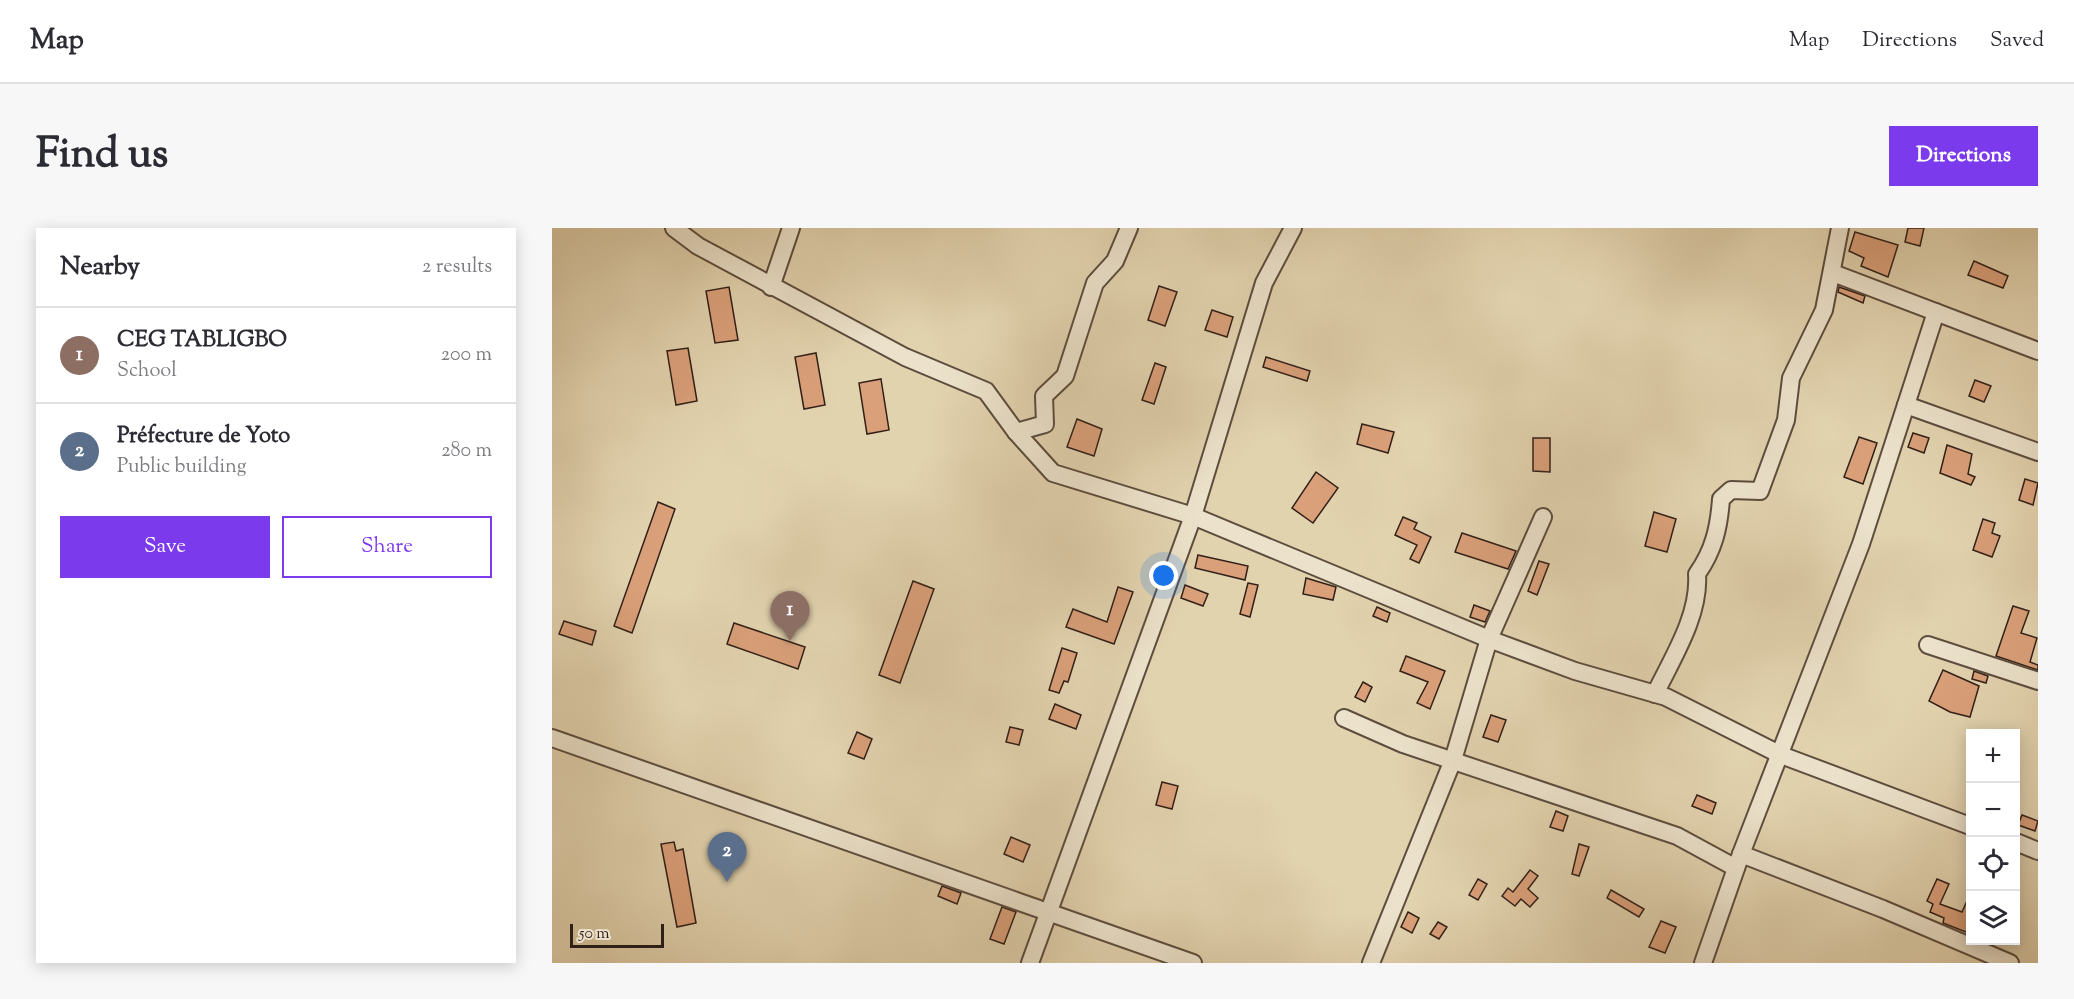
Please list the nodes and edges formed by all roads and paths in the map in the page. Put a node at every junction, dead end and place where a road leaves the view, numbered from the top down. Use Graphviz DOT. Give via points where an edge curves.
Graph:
graph roads {
  1 [pos="674,228"];
  2 [pos="791,228"];
  3 [pos="1129,228"];
  4 [pos="1293,228"];
  5 [pos="1840,228"];
  6 [pos="1833,273"];
  7 [pos="771,287"];
  8 [pos="1936,312"];
  9 [pos="2038,351"];
  10 [pos="1906,405"];
  11 [pos="1016,432"];
  12 [pos="2038,452"];
  13 [pos="1193,516"];
  14 [pos="1543,517"];
  15 [pos="1489,639"];
  16 [pos="1928,645"];
  17 [pos="2038,681"];
  18 [pos="1655,694"];
  19 [pos="1344,718"];
  20 [pos="552,738"];
  21 [pos="1781,755"];
  22 [pos="1453,760"];
  23 [pos="1966,824"];
  24 [pos="2020,844"];
  25 [pos="2038,851"];
  26 [pos="1739,861"];
  27 [pos="1048,912"];
  28 [pos="1030,963"];
  29 [pos="1192,963"];
  30 [pos="1371,963"];
  31 [pos="1703,963"];
  32 [pos="2010,963"];
  1 -- 7 [label="street"];
  2 -- 7 [label="street"];
  3 -- 11 [label="street" via="1115,261 1095,283 1065,376 1044,396 1045,424"];
  4 -- 13 [label="street" via="1264,283"];
  5 -- 6 [label="street"];
  6 -- 8 [label="street"];
  6 -- 18 [label="street" via="1824,310 1791,378 1786,420 1760,491 1731,490 1721,499 1719,526 1710,556 1697,573 1699,594"];
  7 -- 11 [label="street" via="905,357 986,391"];
  8 -- 9 [label="street"];
  8 -- 10 [label="street"];
  10 -- 12 [label="street"];
  10 -- 21 [label="street" via="1861,544"];
  11 -- 13 [label="street" via="1053,473"];
  13 -- 15 [label="street"];
  13 -- 27 [label="street"];
  14 -- 15 [label="street"];
  15 -- 18 [label="street" via="1575,671"];
  15 -- 22 [label="street"];
  16 -- 17 [label="street"];
  18 -- 21 [label="street"];
  19 -- 22 [label="street" via="1403,744"];
  20 -- 27 [label="street"];
  21 -- 23 [label="street"];
  21 -- 26 [label="street"];
  22 -- 26 [label="street"];
  22 -- 30 [label="street"];
  24 -- 25 [label="street"];
  26 -- 31 [label="street"];
  26 -- 32 [label="street" via="1884,909"];
  27 -- 28 [label="street"];
  27 -- 29 [label="street"];
}
